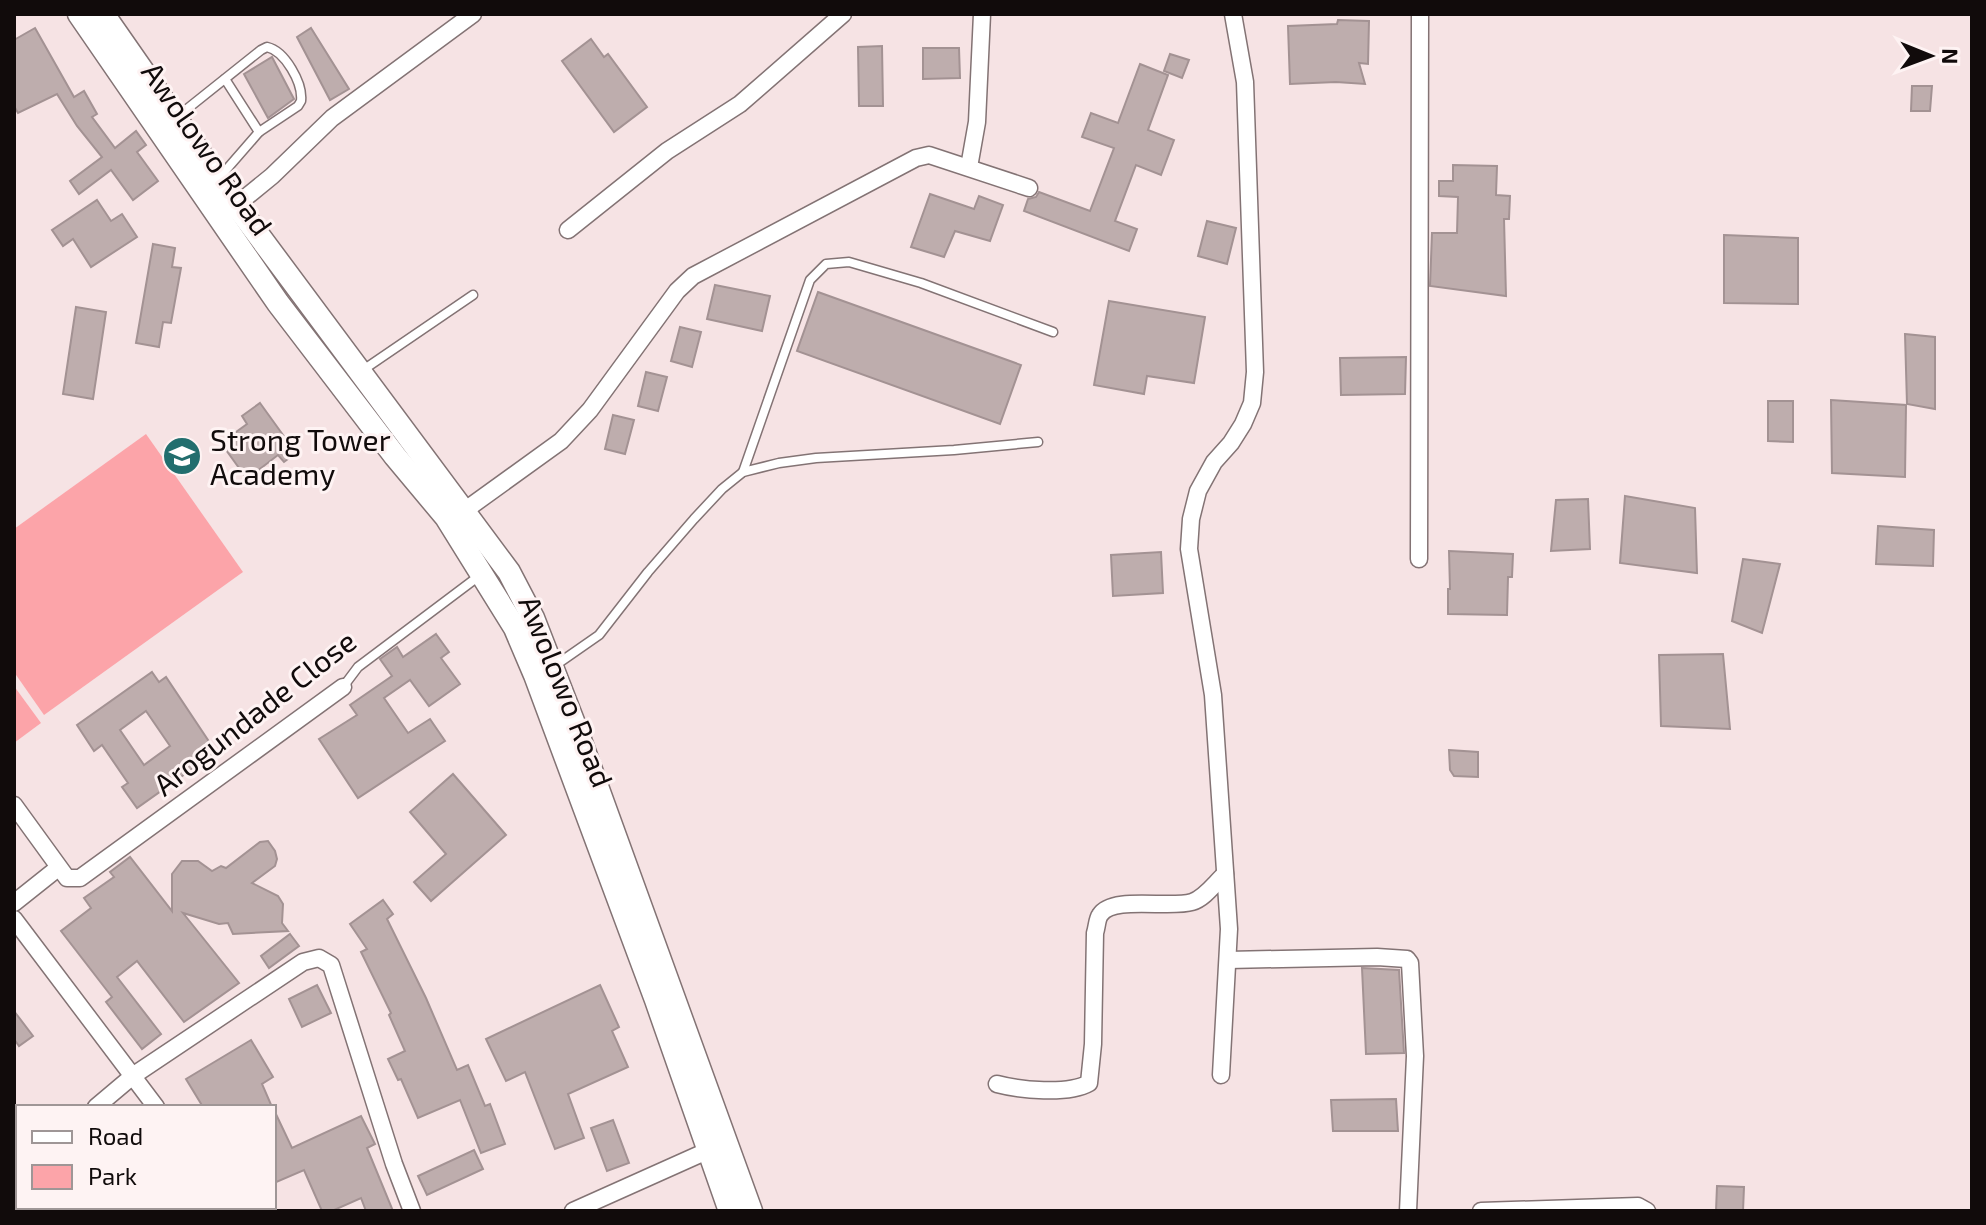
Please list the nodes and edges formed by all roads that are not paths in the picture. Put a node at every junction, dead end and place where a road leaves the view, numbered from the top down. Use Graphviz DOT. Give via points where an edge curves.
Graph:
graph roads {
  1 [pos="79,14"];
  2 [pos="103,14"];
  3 [pos="473,14"];
  4 [pos="843,14"];
  5 [pos="982,14"];
  6 [pos="1233,14"];
  7 [pos="1420,14"];
  8 [pos="225,79"];
  9 [pos="177,117"];
  10 [pos="259,132"];
  11 [pos="969,167"];
  12 [pos="219,179"];
  13 [pos="1029,188"];
  14 [pos="228,211"];
  15 [pos="568,230"];
  16 [pos="473,295"];
  17 [pos="1053,332"];
  18 [pos="359,373"];
  19 [pos="1038,442"];
  20 [pos="743,472"];
  21 [pos="464,511"];
  22 [pos="1419,559"];
  23 [pos="483,574"];
  24 [pos="552,667"];
  25 [pos="343,687"];
  26 [pos="14,805"];
  27 [pos="58,868"];
  28 [pos="1225,874"];
  29 [pos="14,903"];
  30 [pos="14,919"];
  31 [pos="1228,960"];
  32 [pos="134,1075"];
  33 [pos="1221,1075"];
  34 [pos="997,1084"];
  35 [pos="98,1105"];
  36 [pos="155,1105"];
  37 [pos="707,1151"];
  38 [pos="412,1211"];
  39 [pos="573,1211"];
  40 [pos="730,1211"];
  41 [pos="751,1211"];
  42 [pos="1408,1211"];
  43 [pos="1481,1211"];
  44 [pos="1647,1211"];
  1 -- 14 [label="main road, Awolowo Road"];
  2 -- 9 [label="main road, Awolowo Road"];
  3 -- 14 [label="street" via="332,118"];
  4 -- 15 [label="street" via="740,104 667,151"];
  5 -- 11 [label="street" via="977,122"];
  6 -- 28 [label="street" via="1245,82 1255,372 1252,403 1243,424 1198,491 1189,549 1213,695"];
  7 -- 22 [label="street"];
  8 -- 9 [label="lane"];
  8 -- 10 [label="lane"];
  8 -- 10 [label="lane" via="267,47 277,50 298,81 298,106"];
  9 -- 12 [label="main road, Awolowo Road"];
  10 -- 12 [label="lane"];
  11 -- 13 [label="street"];
  11 -- 21 [label="street" via="929,155 916,158 693,276 561,441"];
  12 -- 14 [label="main road, Awolowo Road"];
  14 -- 18 [label="main road, Awolowo Road"];
  14 -- 23 [label="main road, Awolowo Road" via="278,303 446,517"];
  16 -- 18 [label="lane"];
  17 -- 20 [label="lane" via="907,279 849,262 826,264 810,280"];
  18 -- 21 [label="main road, Awolowo Road"];
  19 -- 20 [label="lane" via="816,458"];
  20 -- 24 [label="lane" via="685,530 599,635"];
  21 -- 24 [label="main road, Awolowo Road" via="509,572"];
  23 -- 25 [label="lane, Arogundade Close" via="358,667"];
  23 -- 37 [label="main road, Awolowo Road" via="535,675"];
  24 -- 41 [label="main road, Awolowo Road"];
  25 -- 27 [label="street, Arogundade Close" via="80,878 67,878"];
  26 -- 27 [label="street"];
  27 -- 29 [label="street"];
  28 -- 31 [label="street"];
  28 -- 34 [label="street" via="1192,902 1122,904 1099,916 1089,1083 1037,1090"];
  30 -- 32 [label="street"];
  31 -- 33 [label="street"];
  31 -- 42 [label="street" via="1377,957 1410,963 1415,1056"];
  32 -- 35 [label="street"];
  32 -- 36 [label="street"];
  32 -- 38 [label="street" via="303,962 319,958 331,965"];
  37 -- 39 [label="street"];
  37 -- 40 [label="main road, Awolowo Road"];
  43 -- 44 [label="street" via="1638,1206"];
}
